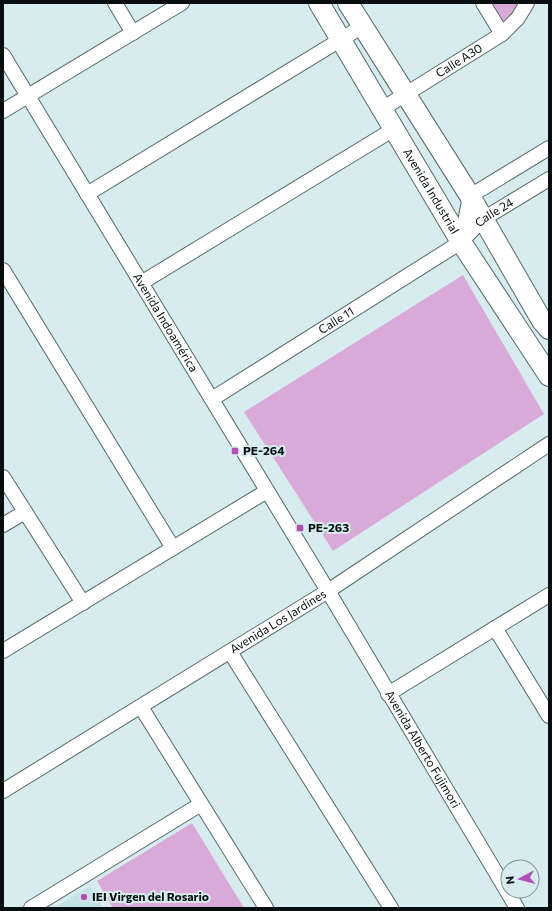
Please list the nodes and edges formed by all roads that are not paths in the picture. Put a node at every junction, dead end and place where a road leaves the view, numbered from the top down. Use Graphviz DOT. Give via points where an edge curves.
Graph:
graph roads {
  1 [pos="115,3"];
  2 [pos="182,3"];
  3 [pos="318,3"];
  4 [pos="348,3"];
  5 [pos="484,3"];
  6 [pos="527,3"];
  7 [pos="363,26"];
  8 [pos="133,33"];
  9 [pos="502,34"];
  10 [pos="341,39"];
  11 [pos="3,54"];
  12 [pos="406,95"];
  13 [pos="28,96"];
  14 [pos="382,109"];
  15 [pos="3,111"];
  16 [pos="394,129"];
  17 [pos="549,148"];
  18 [pos="549,179"];
  19 [pos="87,194"];
  20 [pos="470,196"];
  21 [pos="483,219"];
  22 [pos="461,242"];
  23 [pos="3,270"];
  24 [pos="142,283"];
  25 [pos="547,322"];
  26 [pos="522,334"];
  27 [pos="549,376"];
  28 [pos="212,399"];
  29 [pos="549,444"];
  30 [pos="3,477"];
  31 [pos="267,491"];
  32 [pos="25,512"];
  33 [pos="3,525"];
  34 [pos="173,548"];
  35 [pos="328,591"];
  36 [pos="549,595"];
  37 [pos="83,603"];
  38 [pos="494,628"];
  39 [pos="3,651"];
  40 [pos="230,652"];
  41 [pos="388,694"];
  42 [pos="141,706"];
  43 [pos="549,716"];
  44 [pos="3,791"];
  45 [pos="201,804"];
  46 [pos="31,908"];
  47 [pos="266,908"];
  48 [pos="391,908"];
  49 [pos="517,908"];
  1 -- 8 [label="street"];
  2 -- 8 [label="street"];
  3 -- 10 [label="main road, Avenida Industrial"];
  4 -- 7 [label="main road"];
  5 -- 9 [label="street"];
  6 -- 9 [label="street, Calle A30" via="518,18"];
  7 -- 10 [label="street"];
  7 -- 12 [label="main road"];
  8 -- 13 [label="street"];
  9 -- 12 [label="street, Calle A30"];
  10 -- 14 [label="main road, Avenida Industrial"];
  10 -- 19 [label="street"];
  11 -- 13 [label="street, Avenida Indoamérica"];
  12 -- 14 [label="street, Calle A30"];
  12 -- 20 [label="main road"];
  13 -- 15 [label="street"];
  13 -- 19 [label="street, Avenida Indoamérica"];
  14 -- 16 [label="main road, Avenida Industrial"];
  16 -- 22 [label="main road, Avenida Industrial"];
  16 -- 24 [label="street"];
  17 -- 20 [label="street"];
  18 -- 21 [label="street, Calle 24"];
  19 -- 24 [label="street, Avenida Indoamérica"];
  20 -- 21 [label="main road"];
  20 -- 22 [label="street, Calle 24"];
  21 -- 22 [label="street, Calle 24"];
  21 -- 25 [label="main road"];
  22 -- 26 [label="main road, Avenida Industrial"];
  22 -- 28 [label="street, Calle 11"];
  23 -- 34 [label="street"];
  24 -- 28 [label="street, Avenida Indoamérica"];
  25 -- 26 [label="street"];
  26 -- 27 [label="main road, Avenida Industrial"];
  28 -- 31 [label="street, Avenida Indoamérica"];
  29 -- 35 [label="street, Avenida Los Jardines"];
  30 -- 32 [label="street"];
  31 -- 34 [label="street"];
  31 -- 35 [label="street, Avenida Indoamérica"];
  32 -- 33 [label="street"];
  32 -- 37 [label="street"];
  34 -- 37 [label="street"];
  35 -- 40 [label="street, Avenida Los Jardines"];
  35 -- 41 [label="street, Avenida Alberto Fujimori"];
  36 -- 38 [label="street"];
  37 -- 39 [label="street"];
  38 -- 41 [label="street"];
  38 -- 43 [label="street"];
  40 -- 42 [label="street, Avenida Los Jardines"];
  40 -- 48 [label="street"];
  41 -- 49 [label="street, Avenida Alberto Fujimori"];
  42 -- 44 [label="street, Avenida Los Jardines"];
  42 -- 45 [label="street"];
  45 -- 46 [label="street"];
  45 -- 47 [label="street"];
}
